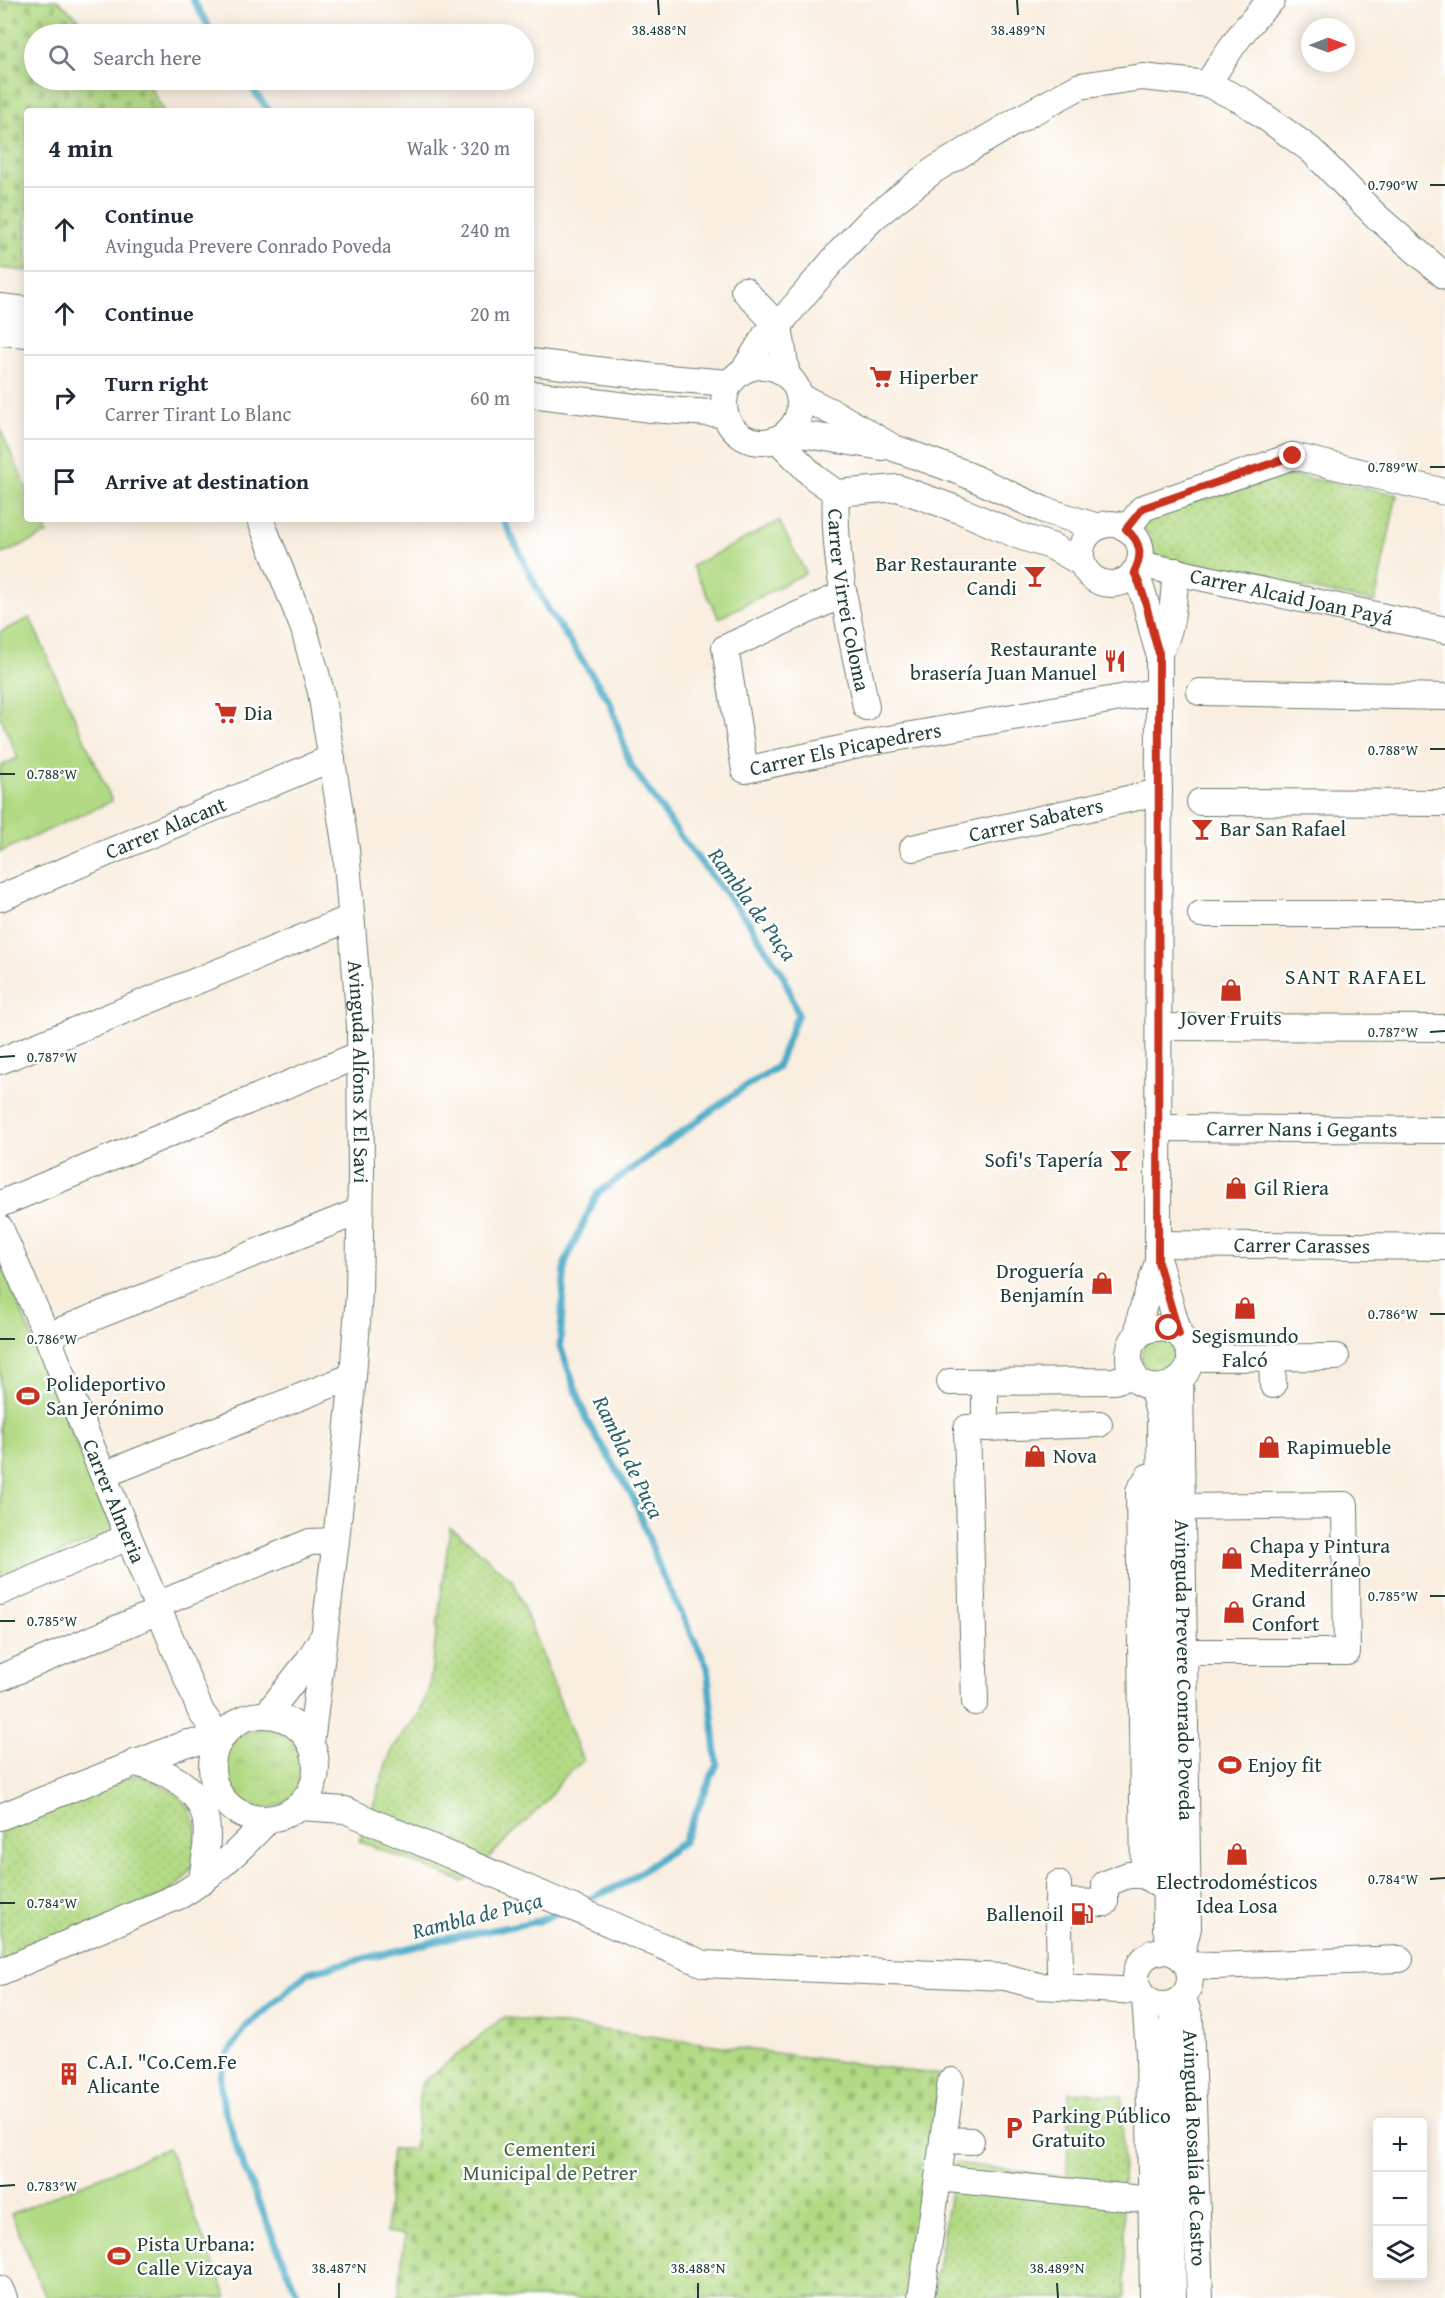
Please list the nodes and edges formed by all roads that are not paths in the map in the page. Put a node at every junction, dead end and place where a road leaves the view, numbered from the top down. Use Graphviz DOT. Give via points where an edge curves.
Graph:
graph roads {
  1 [pos="1272,0"];
  2 [pos="1208,84"];
  3 [pos="1445,276"];
  4 [pos="744,290"];
  5 [pos="0,307"];
  6 [pos="24,310"];
  7 [pos="779,327"];
  8 [pos="0,332"];
  9 [pos="24,334"];
  10 [pos="534,362"];
  11 [pos="737,376"];
  12 [pos="793,386"];
  13 [pos="534,394"];
  14 [pos="725,414"];
  15 [pos="782,435"];
  16 [pos="894,448"];
  17 [pos="1445,492"];
  18 [pos="836,493"];
  19 [pos="261,522"];
  20 [pos="1126,529"];
  21 [pos="1087,546"];
  22 [pos="1176,571"];
  23 [pos="1129,573"];
  24 [pos="844,594"];
  25 [pos="1445,630"];
  26 [pos="1155,642"];
  27 [pos="1160,691"];
  28 [pos="1200,692"];
  29 [pos="1445,697"];
  30 [pos="866,707"];
  31 [pos="332,758"];
  32 [pos="1160,792"];
  33 [pos="1200,802"];
  34 [pos="1445,803"];
  35 [pos="913,848"];
  36 [pos="0,898"];
  37 [pos="1201,914"];
  38 [pos="1445,914"];
  39 [pos="351,918"];
  40 [pos="1159,1027"];
  41 [pos="1445,1028"];
  42 [pos="361,1054"];
  43 [pos="0,1061"];
  44 [pos="1158,1128"];
  45 [pos="1445,1130"];
  46 [pos="0,1204"];
  47 [pos="360,1211"];
  48 [pos="0,1228"];
  49 [pos="1445,1247"];
  50 [pos="1158,1253"];
  51 [pos="1179,1334"];
  52 [pos="47,1335"];
  53 [pos="1137,1336"];
  54 [pos="1336,1356"];
  55 [pos="1272,1357"];
  56 [pos="353,1376"];
  57 [pos="1165,1377"];
  58 [pos="950,1382"];
  59 [pos="985,1382"];
  60 [pos="1273,1385"];
  61 [pos="1099,1424"];
  62 [pos="985,1428"];
  63 [pos="1161,1474"];
  64 [pos="103,1475"];
  65 [pos="1182,1507"];
  66 [pos="128,1537"];
  67 [pos="336,1541"];
  68 [pos="0,1592"];
  69 [pos="158,1608"];
  70 [pos="325,1635"];
  71 [pos="1184,1652"];
  72 [pos="0,1678"];
  73 [pos="975,1702"];
  74 [pos="201,1712"];
  75 [pos="267,1714"];
  76 [pos="219,1740"];
  77 [pos="187,1743"];
  78 [pos="311,1743"];
  79 [pos="134,1762"];
  80 [pos="316,1777"];
  81 [pos="299,1807"];
  82 [pos="345,1810"];
  83 [pos="0,1818"];
  84 [pos="268,1820"];
  85 [pos="1144,1875"];
  86 [pos="202,1882"];
  87 [pos="1165,1889"];
  88 [pos="1400,1959"];
  89 [pos="1060,1971"];
  90 [pos="0,1972"];
  91 [pos="1165,1975"];
  92 [pos="1005,1977"];
  93 [pos="951,2080"];
  94 [pos="943,2140"];
  95 [pos="971,2141"];
  96 [pos="938,2178"];
  97 [pos="1151,2200"];
  98 [pos="0,2289"];
  99 [pos="4,2298"];
  100 [pos="921,2298"];
  101 [pos="1153,2298"];
  102 [pos="1173,2298"];
  103 [pos="1200,2298"];
  1 -- 2 [label="street"];
  2 -- 3 [label="street" via="1243,100 1311,150 1376,216"];
  2 -- 7 [label="street" via="1142,77 1080,86 1025,116 934,170 873,218"];
  4 -- 7 [label="street"];
  5 -- 6 [label="street"];
  7 -- 11 [label="street" via="765,336"];
  7 -- 12 [label="street"];
  8 -- 9 [label="street"];
  10 -- 11 [label="street" via="654,377"];
  11 -- 12 [label="street" via="752,367 771,367"];
  11 -- 14 [label="street" via="724,398"];
  12 -- 15 [label="street" via="799,411 793,426"];
  12 -- 16 [label="street"];
  13 -- 14 [label="street"];
  14 -- 15 [label="street" via="745,438 761,442"];
  15 -- 16 [label="street"];
  15 -- 18 [label="street" via="814,477"];
  16 -- 21 [label="street" via="961,472 1044,510"];
  17 -- 20 [label="street" via="1293,456 1143,508"];
  18 -- 21 [label="street" via="898,488 1051,546"];
  18 -- 24 [label="street, Carrer Virrei Coloma"];
  19 -- 31 [label="street, Avinguda Alfons X El Savi" via="304,629 321,692"];
  20 -- 21 [label="street" via="1112,524"];
  20 -- 23 [label="street" via="1139,544 1141,554"];
  21 -- 23 [label="street" via="1085,569 1095,579 1101,582"];
  22 -- 23 [label="street, Carrer Alcaid Joan Payá"];
  22 -- 25 [label="street, Carrer Alcaid Joan Payá"];
  22 -- 26 [label="street" via="1167,640"];
  23 -- 26 [label="street"];
  24 -- 27 [label="street, Carrer Els Picapedrers" via="724,648 745,770 872,742"];
  24 -- 30 [label="street, Carrer Virrei Coloma"];
  26 -- 27 [label="street"];
  27 -- 32 [label="street"];
  28 -- 29 [label="street"];
  31 -- 36 [label="street, Carrer Alacant"];
  31 -- 39 [label="street, Avinguda Alfons X El Savi" via="346,849"];
  32 -- 35 [label="street, Carrer Sabaters"];
  32 -- 40 [label="street"];
  33 -- 34 [label="street"];
  37 -- 38 [label="street"];
  39 -- 42 [label="street, Avinguda Alfons X El Savi"];
  39 -- 43 [label="street"];
  40 -- 41 [label="street"];
  40 -- 44 [label="street"];
  42 -- 46 [label="street"];
  42 -- 47 [label="street, Avinguda Alfons X El Savi"];
  44 -- 45 [label="street, Carrer Nans i Gegants"];
  44 -- 50 [label="street"];
  47 -- 52 [label="street"];
  47 -- 56 [label="street, Avinguda Alfons X El Savi"];
  48 -- 52 [label="street, Carrer Almeria"];
  49 -- 50 [label="street, Carrer Carasses"];
  50 -- 51 [label="street"];
  50 -- 53 [label="street"];
  51 -- 53 [label="street" via="1157,1327"];
  51 -- 57 [label="street" via="1185,1341"];
  52 -- 64 [label="street, Carrer Almeria"];
  53 -- 57 [label="street" via="1128,1359"];
  54 -- 55 [label="street"];
  55 -- 57 [label="street"];
  55 -- 60 [label="street"];
  56 -- 64 [label="street"];
  56 -- 67 [label="street, Avinguda Alfons X El Savi"];
  57 -- 59 [label="street"];
  57 -- 63 [label="street, Avinguda Prevere Conrado Poveda" via="1160,1418"];
  57 -- 65 [label="street, Avinguda Prevere Conrado Poveda"];
  58 -- 59 [label="street"];
  59 -- 62 [label="street"];
  61 -- 62 [label="street"];
  62 -- 73 [label="street" via="967,1428"];
  63 -- 85 [label="street, Avinguda Prevere Conrado Poveda" via="1148,1478 1139,1491"];
  63 -- 87 [label="street, Avinguda Prevere Conrado Poveda"];
  64 -- 66 [label="street, Carrer Almeria"];
  65 -- 71 [label="street, Avinguda Prevere Conrado Poveda"];
  65 -- 71 [label="street" via="1345,1505 1346,1573 1347,1652"];
  66 -- 68 [label="street"];
  66 -- 69 [label="street, Carrer Almeria"];
  67 -- 69 [label="street" via="309,1542"];
  67 -- 70 [label="street, Avinguda Alfons X El Savi"];
  69 -- 72 [label="street"];
  69 -- 74 [label="street, Carrer Almeria"];
  70 -- 75 [label="street, Avinguda Alfons X El Savi"];
  70 -- 78 [label="street, Avinguda Alfons X El Savi"];
  71 -- 91 [label="street, Avinguda Prevere Conrado Poveda" via="1188,1928"];
  74 -- 76 [label="street, Carrer Almeria"];
  74 -- 77 [label="street"];
  75 -- 76 [label="street" via="233,1725"];
  75 -- 78 [label="street" via="292,1722"];
  76 -- 77 [label="street"];
  76 -- 84 [label="street" via="213,1757 216,1788 238,1812"];
  77 -- 79 [label="street"];
  78 -- 80 [label="street"];
  79 -- 83 [label="street"];
  79 -- 86 [label="street" via="181,1782 197,1799 206,1819"];
  80 -- 81 [label="street"];
  80 -- 82 [label="street"];
  81 -- 82 [label="street"];
  81 -- 84 [label="street"];
  82 -- 92 [label="street" via="704,1964"];
  84 -- 86 [label="street"];
  85 -- 87 [label="street"];
  85 -- 89 [label="street" via="1128,1875 1105,1884 1105,1903 1058,1893"];
  86 -- 90 [label="street" via="181,1895"];
  87 -- 91 [label="street, Avinguda Prevere Conrado Poveda"];
  88 -- 91 [label="street" via="1215,1966"];
  89 -- 91 [label="street"];
  89 -- 92 [label="street" via="1038,1970"];
  91 -- 92 [label="street" via="1039,1986"];
  91 -- 97 [label="street, Avinguda Rosalía de Castro" via="1149,2053"];
  91 -- 102 [label="street, Avinguda Rosalía de Castro"];
  91 -- 103 [label="street, Avinguda Rosalía de Castro" via="1190,2020"];
  93 -- 94 [label="street"];
  94 -- 95 [label="street"];
  94 -- 96 [label="street"];
  96 -- 97 [label="street"];
  96 -- 100 [label="street"];
  97 -- 101 [label="street, Avinguda Rosalía de Castro"];
  98 -- 99 [label="street"];
}
